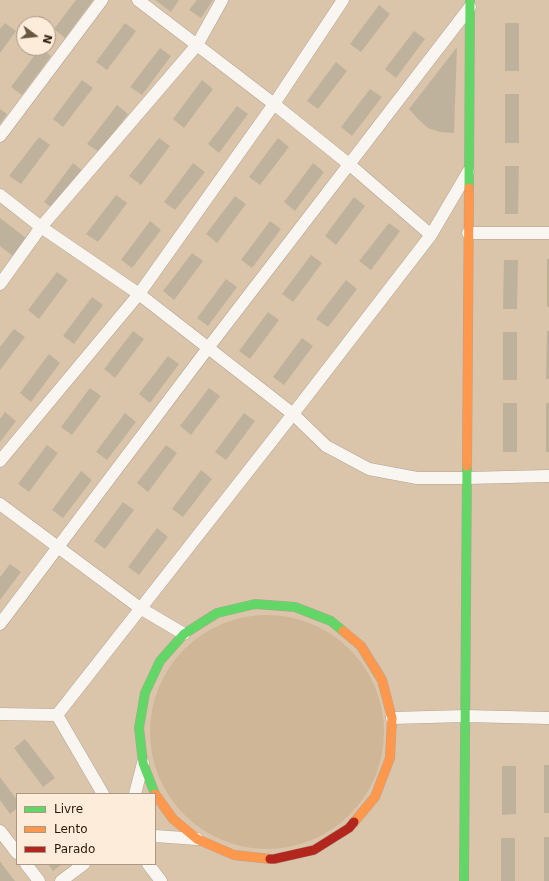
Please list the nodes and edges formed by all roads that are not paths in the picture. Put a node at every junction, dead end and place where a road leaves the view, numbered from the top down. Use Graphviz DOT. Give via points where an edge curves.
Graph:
graph roads {
  1 [pos="102,0"];
  2 [pos="138,0"];
  3 [pos="222,0"];
  4 [pos="343,0"];
  5 [pos="470,4"];
  6 [pos="197,45"];
  7 [pos="274,104"];
  8 [pos="0,136"];
  9 [pos="350,165"];
  10 [pos="469,171"];
  11 [pos="0,195"];
  12 [pos="41,227"];
  13 [pos="468,233"];
  14 [pos="549,233"];
  15 [pos="431,235"];
  16 [pos="0,284"];
  17 [pos="139,294"];
  18 [pos="208,348"];
  19 [pos="293,414"];
  20 [pos="0,461"];
  21 [pos="549,476"];
  22 [pos="467,478"];
  23 [pos="0,504"];
  24 [pos="58,546"];
  25 [pos="140,608"];
  26 [pos="0,624"];
  27 [pos="184,634"];
  28 [pos="0,714"];
  29 [pos="58,715"];
  30 [pos="465,716"];
  31 [pos="392,718"];
  32 [pos="549,718"];
  33 [pos="142,763"];
  34 [pos="102,793"];
  35 [pos="135,793"];
  36 [pos="155,793"];
  37 [pos="156,795"];
  38 [pos="0,831"];
  39 [pos="156,836"];
  40 [pos="197,839"];
  41 [pos="16,852"];
  42 [pos="27,865"];
  43 [pos="83,865"];
  44 [pos="149,865"];
  45 [pos="39,881"];
  46 [pos="61,881"];
  47 [pos="161,881"];
  48 [pos="464,881"];
  1 -- 8 [label="street"];
  2 -- 6 [label="street"];
  3 -- 6 [label="street"];
  4 -- 7 [label="street"];
  5 -- 9 [label="street"];
  5 -- 10 [label="street"];
  6 -- 7 [label="street"];
  6 -- 12 [label="street"];
  7 -- 9 [label="street"];
  7 -- 17 [label="street"];
  9 -- 15 [label="street"];
  9 -- 18 [label="street"];
  10 -- 13 [label="street"];
  10 -- 15 [label="street"];
  11 -- 12 [label="street"];
  12 -- 16 [label="street"];
  12 -- 17 [label="street"];
  13 -- 14 [label="street"];
  13 -- 22 [label="street"];
  15 -- 19 [label="street"];
  17 -- 18 [label="street"];
  17 -- 20 [label="street"];
  18 -- 19 [label="street"];
  18 -- 24 [label="street"];
  19 -- 22 [label="street" via="326,446 370,469 416,478"];
  19 -- 25 [label="street"];
  21 -- 22 [label="street"];
  22 -- 30 [label="street"];
  23 -- 24 [label="street"];
  24 -- 25 [label="street"];
  24 -- 26 [label="street"];
  25 -- 27 [label="street"];
  25 -- 29 [label="street"];
  27 -- 31 [label="street" via="217,613 255,604 294,607 331,622 361,646 382,680"];
  27 -- 33 [label="street" via="160,661 145,693 139,728"];
  28 -- 29 [label="street"];
  29 -- 34 [label="street"];
  30 -- 31 [label="street"];
  30 -- 32 [label="street"];
  30 -- 48 [label="street"];
  31 -- 40 [label="street" via="390,758 375,797 349,828 314,850 274,859 234,855"];
  33 -- 35 [label="street"];
  33 -- 36 [label="street"];
  37 -- 40 [label="street" via="173,819"];
  38 -- 41 [label="street"];
  39 -- 40 [label="street"];
  42 -- 45 [label="street"];
  43 -- 46 [label="street"];
  44 -- 47 [label="street"];
}
